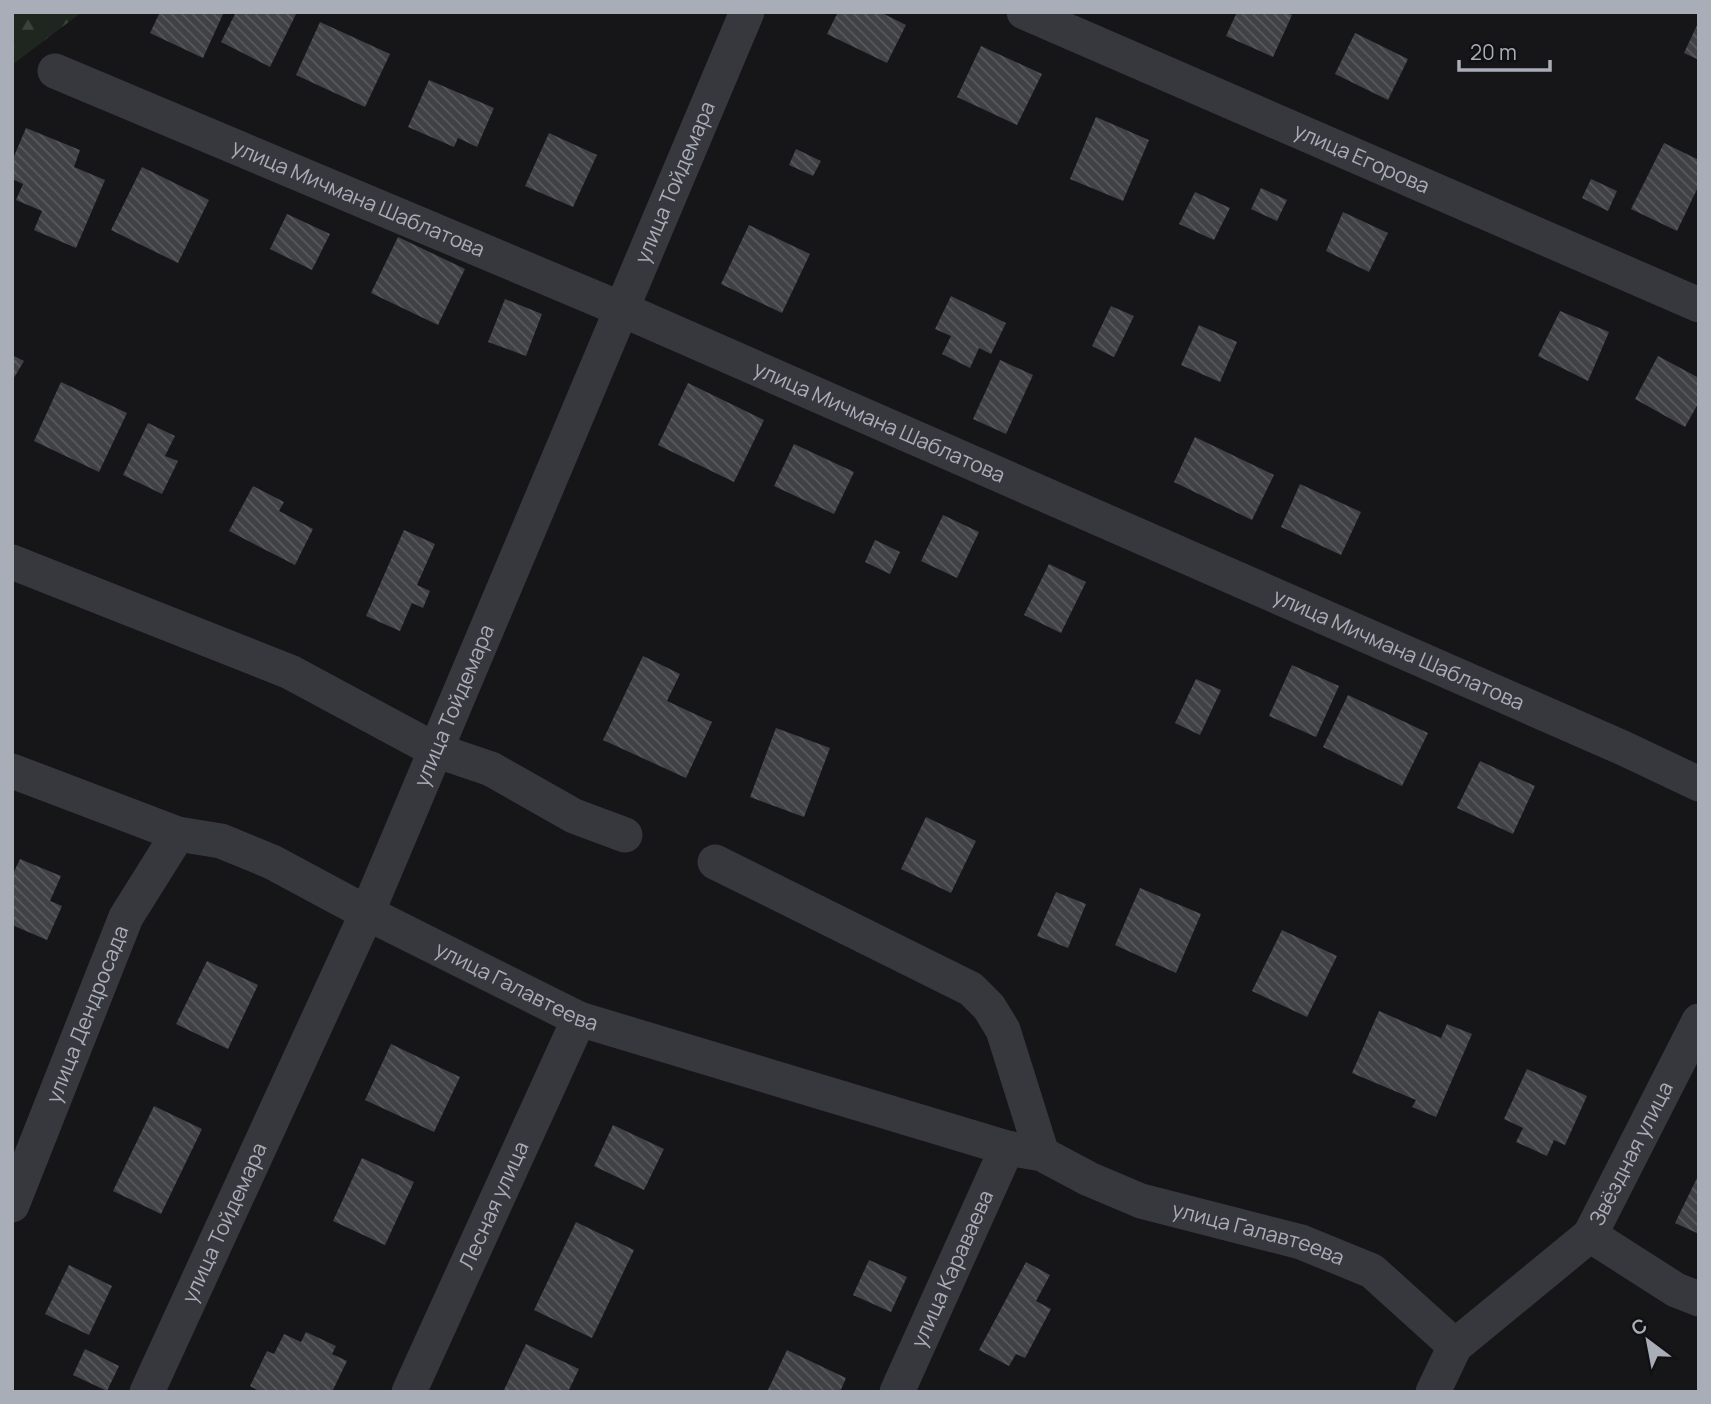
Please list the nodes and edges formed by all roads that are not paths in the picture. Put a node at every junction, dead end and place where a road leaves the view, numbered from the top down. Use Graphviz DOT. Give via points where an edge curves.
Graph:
graph roads {
  1 [pos="747,12"];
  2 [pos="1024,12"];
  3 [pos="55,71"];
  4 [pos="1699,305"];
  5 [pos="621,309"];
  6 [pos="12,562"];
  7 [pos="435,750"];
  8 [pos="12,771"];
  9 [pos="1699,784"];
  10 [pos="178,834"];
  11 [pos="625,835"];
  12 [pos="715,862"];
  13 [pos="367,914"];
  14 [pos="579,1019"];
  15 [pos="1699,1021"];
  16 [pos="1007,1148"];
  17 [pos="1042,1154"];
  18 [pos="12,1205"];
  19 [pos="1590,1235"];
  20 [pos="1699,1299"];
  21 [pos="1455,1346"];
  22 [pos="147,1392"];
  23 [pos="409,1392"];
  24 [pos="897,1392"];
  25 [pos="1433,1392"];
  1 -- 5 [label="street, улица Тойдемара"];
  2 -- 4 [label="street, улица Егорова"];
  3 -- 5 [label="street, улица Мичмана Шаблатова"];
  5 -- 7 [label="street, улица Тойдемара"];
  5 -- 9 [label="street, улица Мичмана Шаблатова"];
  6 -- 7 [label="street" via="290,672"];
  7 -- 11 [label="street" via="491,769 574,816"];
  7 -- 13 [label="street, улица Тойдемара"];
  8 -- 10 [label="street, улица Галавтеева"];
  10 -- 13 [label="street, улица Галавтеева" via="220,841 259,856"];
  10 -- 18 [label="street, улица Дендросада" via="126,917"];
  12 -- 17 [label="street" via="971,989 1003,1030"];
  13 -- 14 [label="street, улица Галавтеева"];
  13 -- 22 [label="street, улица Тойдемара"];
  14 -- 16 [label="street, улица Галавтеева"];
  14 -- 23 [label="street, Лесная улица"];
  15 -- 19 [label="street, Звёздная улица"];
  16 -- 17 [label="street, улица Галавтеева"];
  16 -- 24 [label="street, улица Караваева"];
  17 -- 21 [label="street, улица Галавтеева" via="1141,1201 1301,1242 1372,1271"];
  19 -- 20 [label="street" via="1676,1290"];
  19 -- 21 [label="street, Звёздная улица"];
  21 -- 25 [label="street, Звёздная улица"];
}
